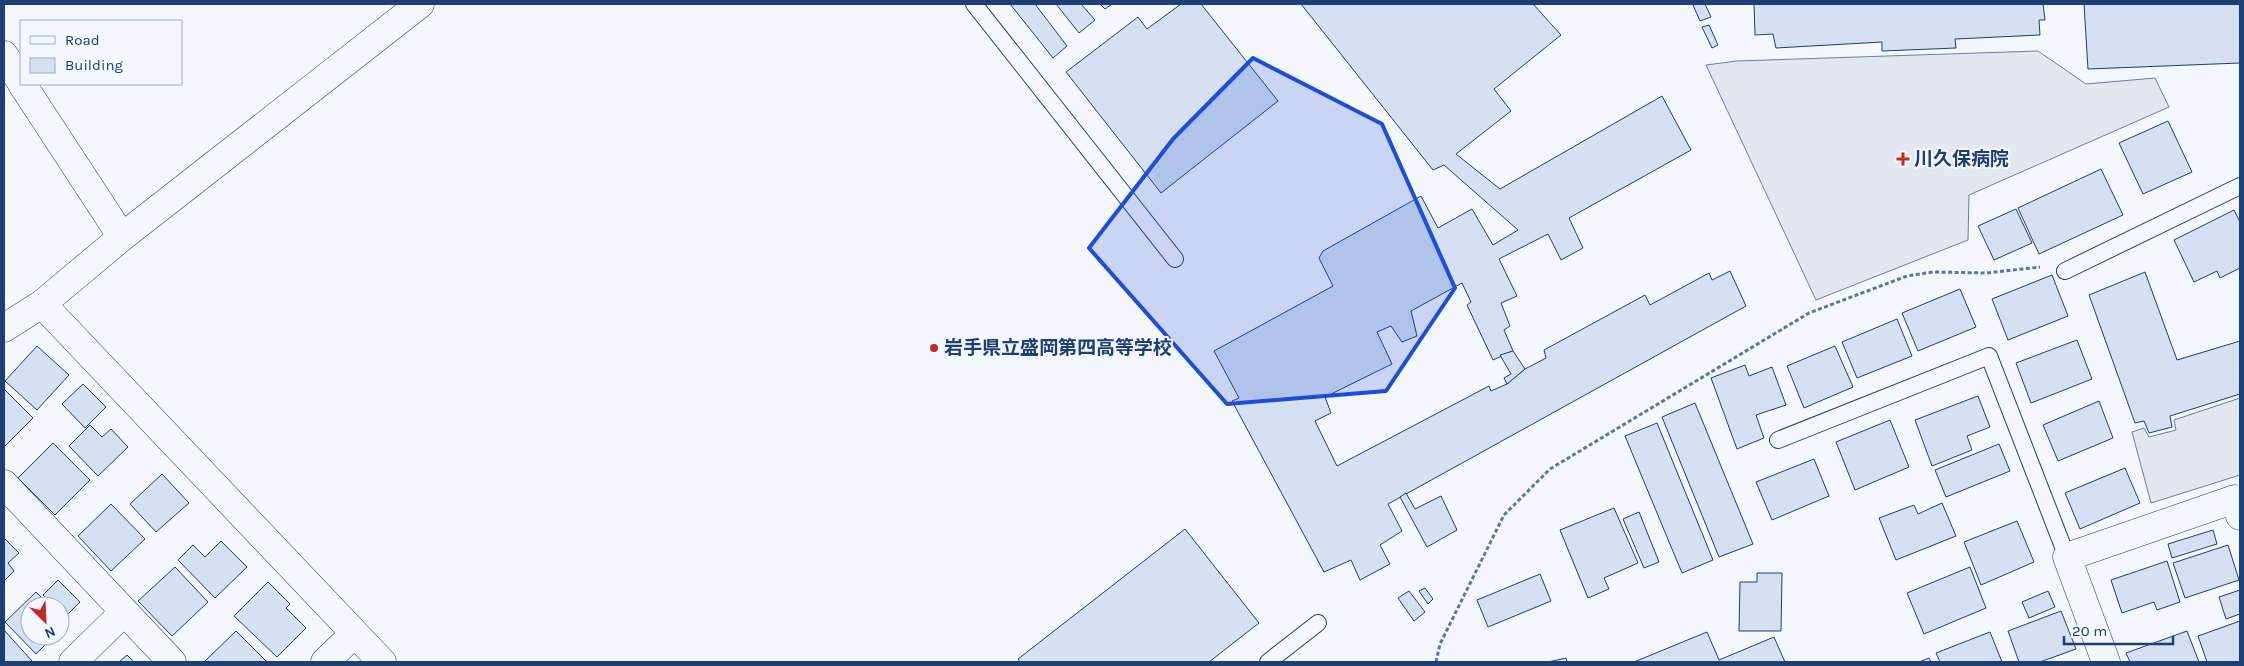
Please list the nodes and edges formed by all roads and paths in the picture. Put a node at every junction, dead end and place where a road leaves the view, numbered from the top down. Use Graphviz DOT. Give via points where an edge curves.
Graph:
graph roads {
  1 [pos="420,4"];
  2 [pos="974,4"];
  3 [pos="4,55"];
  4 [pos="20,80"];
  5 [pos="23,85"];
  6 [pos="2240,186"];
  7 [pos="122,237"];
  8 [pos="1174,258"];
  9 [pos="2065,271"];
  10 [pos="42,304"];
  11 [pos="4,328"];
  12 [pos="1778,440"];
  13 [pos="4,484"];
  14 [pos="2240,516"];
  15 [pos="2067,557"];
  16 [pos="124,612"];
  17 [pos="1318,623"];
  18 [pos="354,634"];
  19 [pos="72,662"];
  20 [pos="172,662"];
  21 [pos="325,662"];
  22 [pos="382,662"];
  23 [pos="1268,662"];
  24 [pos="1436,662"];
  25 [pos="2106,662"];
  1 -- 7 [label="street"];
  2 -- 8 [label="lane"];
  3 -- 4 [label="street"];
  5 -- 7 [label="street"];
  6 -- 9 [label="lane"];
  7 -- 10 [label="street"];
  9 -- 24 [label="path" via="2044,266 1987,273 1932,272 1907,276 1862,292 1809,313 1550,469 1504,516 1440,644"];
  10 -- 11 [label="street"];
  10 -- 18 [label="street"];
  12 -- 15 [label="lane" via="1989,356"];
  13 -- 16 [label="street"];
  14 -- 15 [label="street" via="2235,499"];
  15 -- 25 [label="street"];
  16 -- 19 [label="street"];
  16 -- 20 [label="street"];
  17 -- 23 [label="lane"];
  18 -- 21 [label="street"];
  18 -- 22 [label="street"];
}
